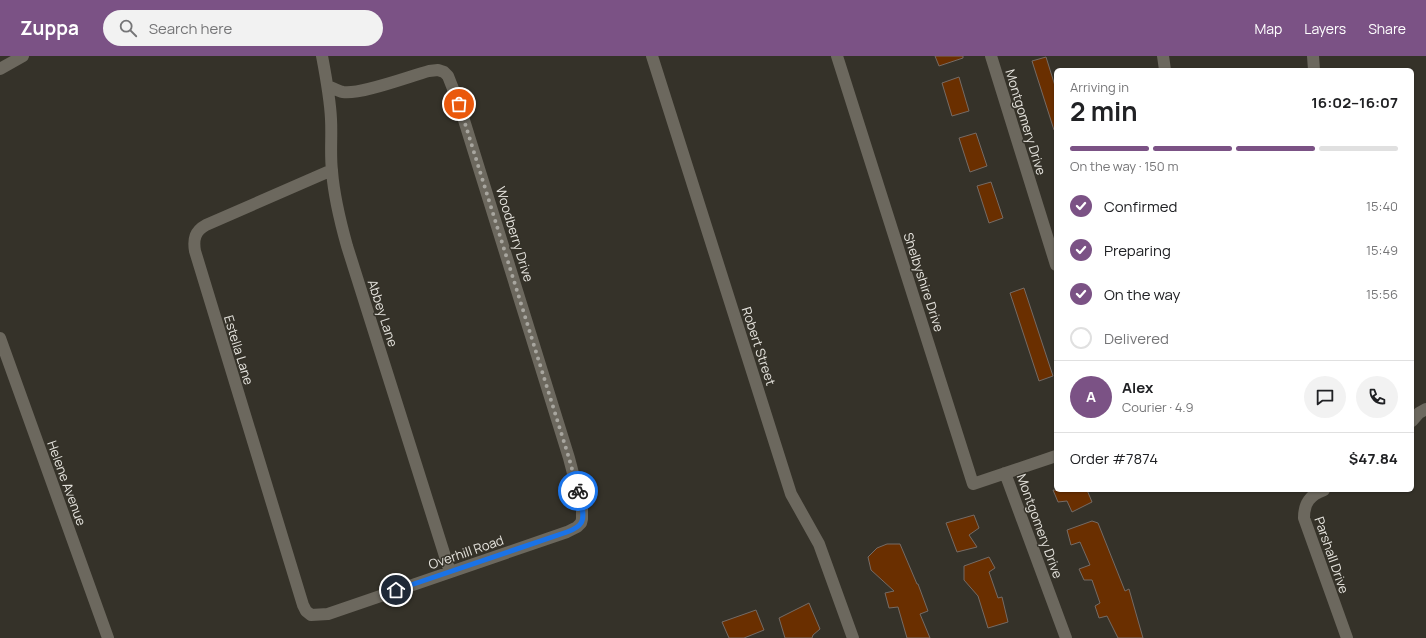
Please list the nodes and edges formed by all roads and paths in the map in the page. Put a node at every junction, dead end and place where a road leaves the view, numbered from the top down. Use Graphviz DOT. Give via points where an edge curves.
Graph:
graph roads {
  1 [pos="23,56"];
  2 [pos="322,56"];
  3 [pos="652,56"];
  4 [pos="837,56"];
  5 [pos="991,56"];
  6 [pos="1163,56"];
  7 [pos="1313,56"];
  8 [pos="1165,68"];
  9 [pos="1314,68"];
  10 [pos="0,69"];
  11 [pos="328,86"];
  12 [pos="332,170"];
  13 [pos="1054,259"];
  14 [pos="0,338"];
  15 [pos="1426,409"];
  16 [pos="1414,420"];
  17 [pos="1054,457"];
  18 [pos="1006,473"];
  19 [pos="1318,492"];
  20 [pos="582,522"];
  21 [pos="450,572"];
  22 [pos="311,616"];
  23 [pos="108,638"];
  24 [pos="853,638"];
  25 [pos="1066,638"];
  26 [pos="1346,638"];
  1 -- 10 [label="street"];
  2 -- 11 [label="street, Abbey Lane"];
  3 -- 24 [label="street, Robert Street" via="791,494 814,532"];
  4 -- 18 [label="street, Shelbyshire Drive" via="973,484"];
  5 -- 13 [label="street, Montgomery Drive"];
  6 -- 8 [label="street"];
  7 -- 9 [label="street"];
  11 -- 12 [label="street, Abbey Lane"];
  11 -- 20 [label="street, Woodberry Drive" via="344,92 366,90 438,70 444,72 450,80 500,232 569,458 582,508"];
  12 -- 21 [label="street, Abbey Lane" via="334,197 347,246"];
  12 -- 22 [label="street, Estella Lane" via="206,225 196,233 193,243 303,605"];
  14 -- 23 [label="street, Helene Avenue"];
  15 -- 16 [label="street"];
  17 -- 18 [label="street, Montgomery Drive"];
  18 -- 25 [label="street, Montgomery Drive"];
  19 -- 26 [label="street, Parshall Drive" via="1306,502 1304,518"];
  20 -- 21 [label="street, Overhill Road" via="567,532"];
  21 -- 22 [label="street, Overhill Road" via="328,614"];
}
